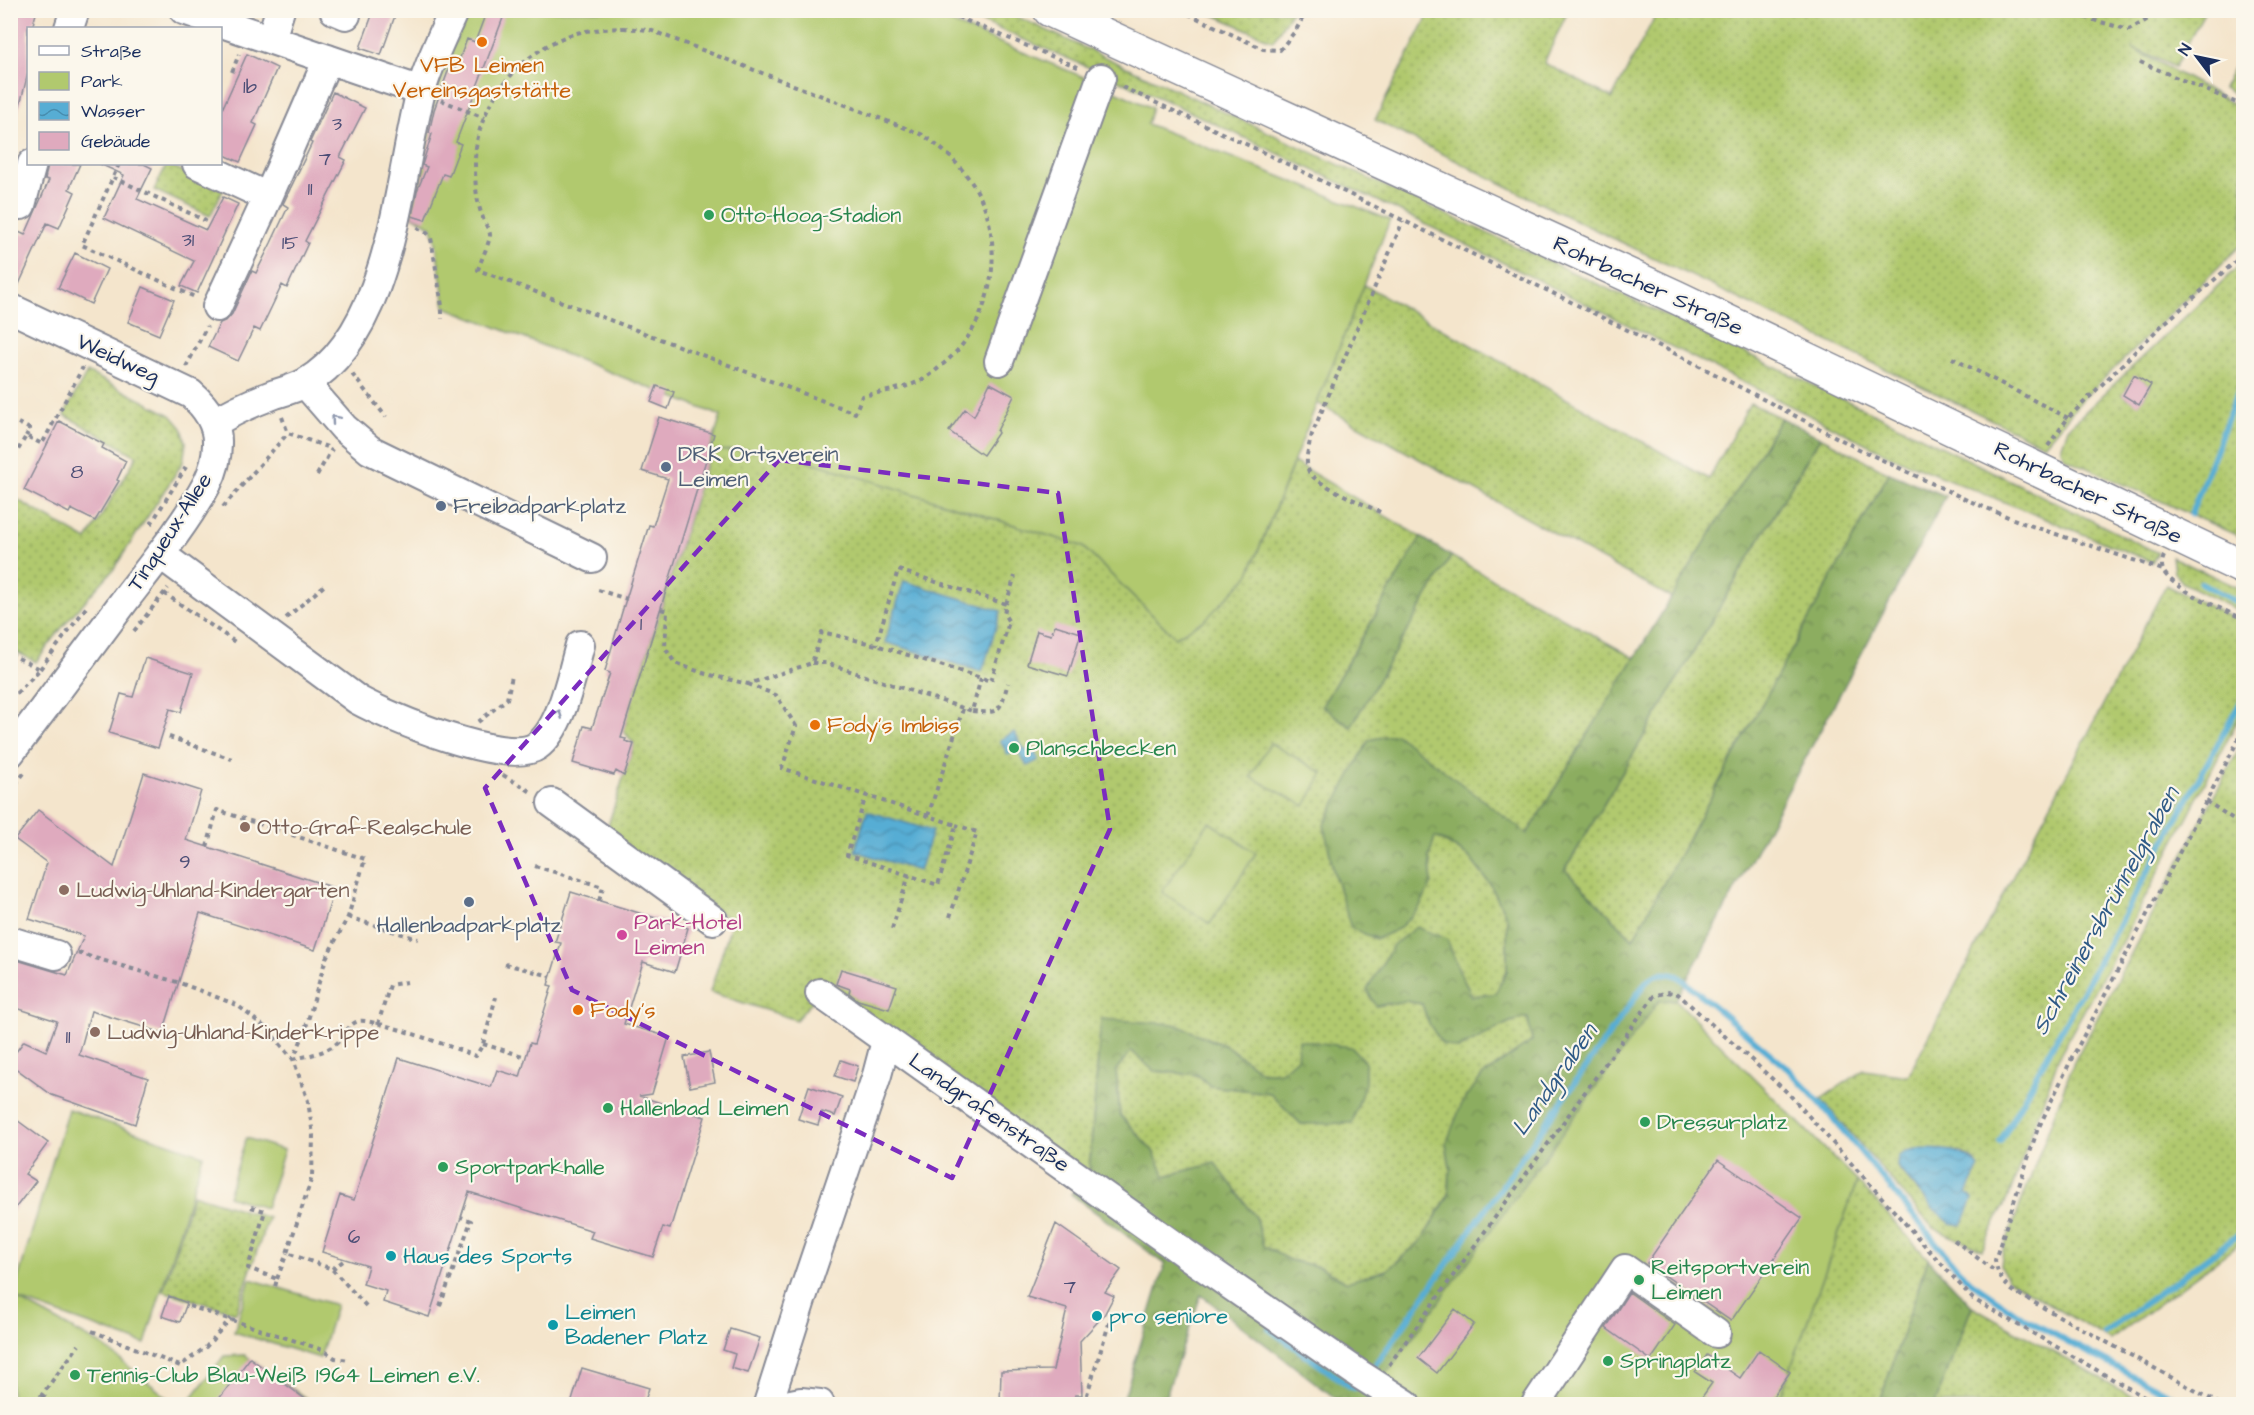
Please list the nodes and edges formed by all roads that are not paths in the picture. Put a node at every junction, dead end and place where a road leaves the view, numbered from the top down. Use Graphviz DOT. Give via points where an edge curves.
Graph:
graph roads {
  1 [pos="75,10"];
  2 [pos="184,10"];
  3 [pos="280,10"];
  4 [pos="454,10"];
  5 [pos="1050,10"];
  6 [pos="69,27"];
  7 [pos="271,39"];
  8 [pos="328,59"];
  9 [pos="1101,78"];
  10 [pos="428,94"];
  11 [pos="32,165"];
  12 [pos="199,165"];
  13 [pos="268,197"];
  14 [pos="21,205"];
  15 [pos="217,307"];
  16 [pos="10,308"];
  17 [pos="999,361"];
  18 [pos="305,383"];
  19 [pos="214,423"];
  20 [pos="153,543"];
  21 [pos="592,558"];
  22 [pos="2244,568"];
  23 [pos="580,645"];
  24 [pos="10,753"];
  25 [pos="547,801"];
  26 [pos="713,920"];
  27 [pos="10,941"];
  28 [pos="56,955"];
  29 [pos="820,993"];
  30 [pos="886,1041"];
  31 [pos="1716,1333"];
  32 [pos="768,1404"];
  33 [pos="791,1404"];
  34 [pos="820,1404"];
  35 [pos="1406,1404"];
  36 [pos="1536,1404"];
  1 -- 6 [label="street"];
  2 -- 7 [label="street"];
  3 -- 7 [label="street"];
  4 -- 10 [label="street" via="427,70"];
  5 -- 22 [label="main road, Rohrbacher Straße" via="1676,297"];
  7 -- 8 [label="street"];
  8 -- 10 [label="street"];
  8 -- 13 [label="street"];
  9 -- 17 [label="street"];
  10 -- 18 [label="street" via="385,258 362,319 336,355"];
  11 -- 14 [label="street"];
  12 -- 13 [label="street"];
  13 -- 15 [label="street"];
  16 -- 19 [label="street, Weidweg" via="191,394"];
  18 -- 19 [label="street" via="236,410"];
  21 -- 18 [label="street, one-way" via="370,450 344,428"];
  19 -- 20 [label="street, Tinqueux-Allee" via="217,444 206,485"];
  20 -- 23 [label="street, one-way" via="358,700 467,742 507,752 537,746 549,733"];
  20 -- 24 [label="street, Tinqueux-Allee"];
  25 -- 26 [label="street"];
  27 -- 28 [label="street"];
  29 -- 30 [label="street"];
  30 -- 32 [label="street, Landgrafenstraße"];
  30 -- 35 [label="street, Landgrafenstraße"];
  31 -- 36 [label="street" via="1625,1269"];
  33 -- 34 [label="street"];
}
